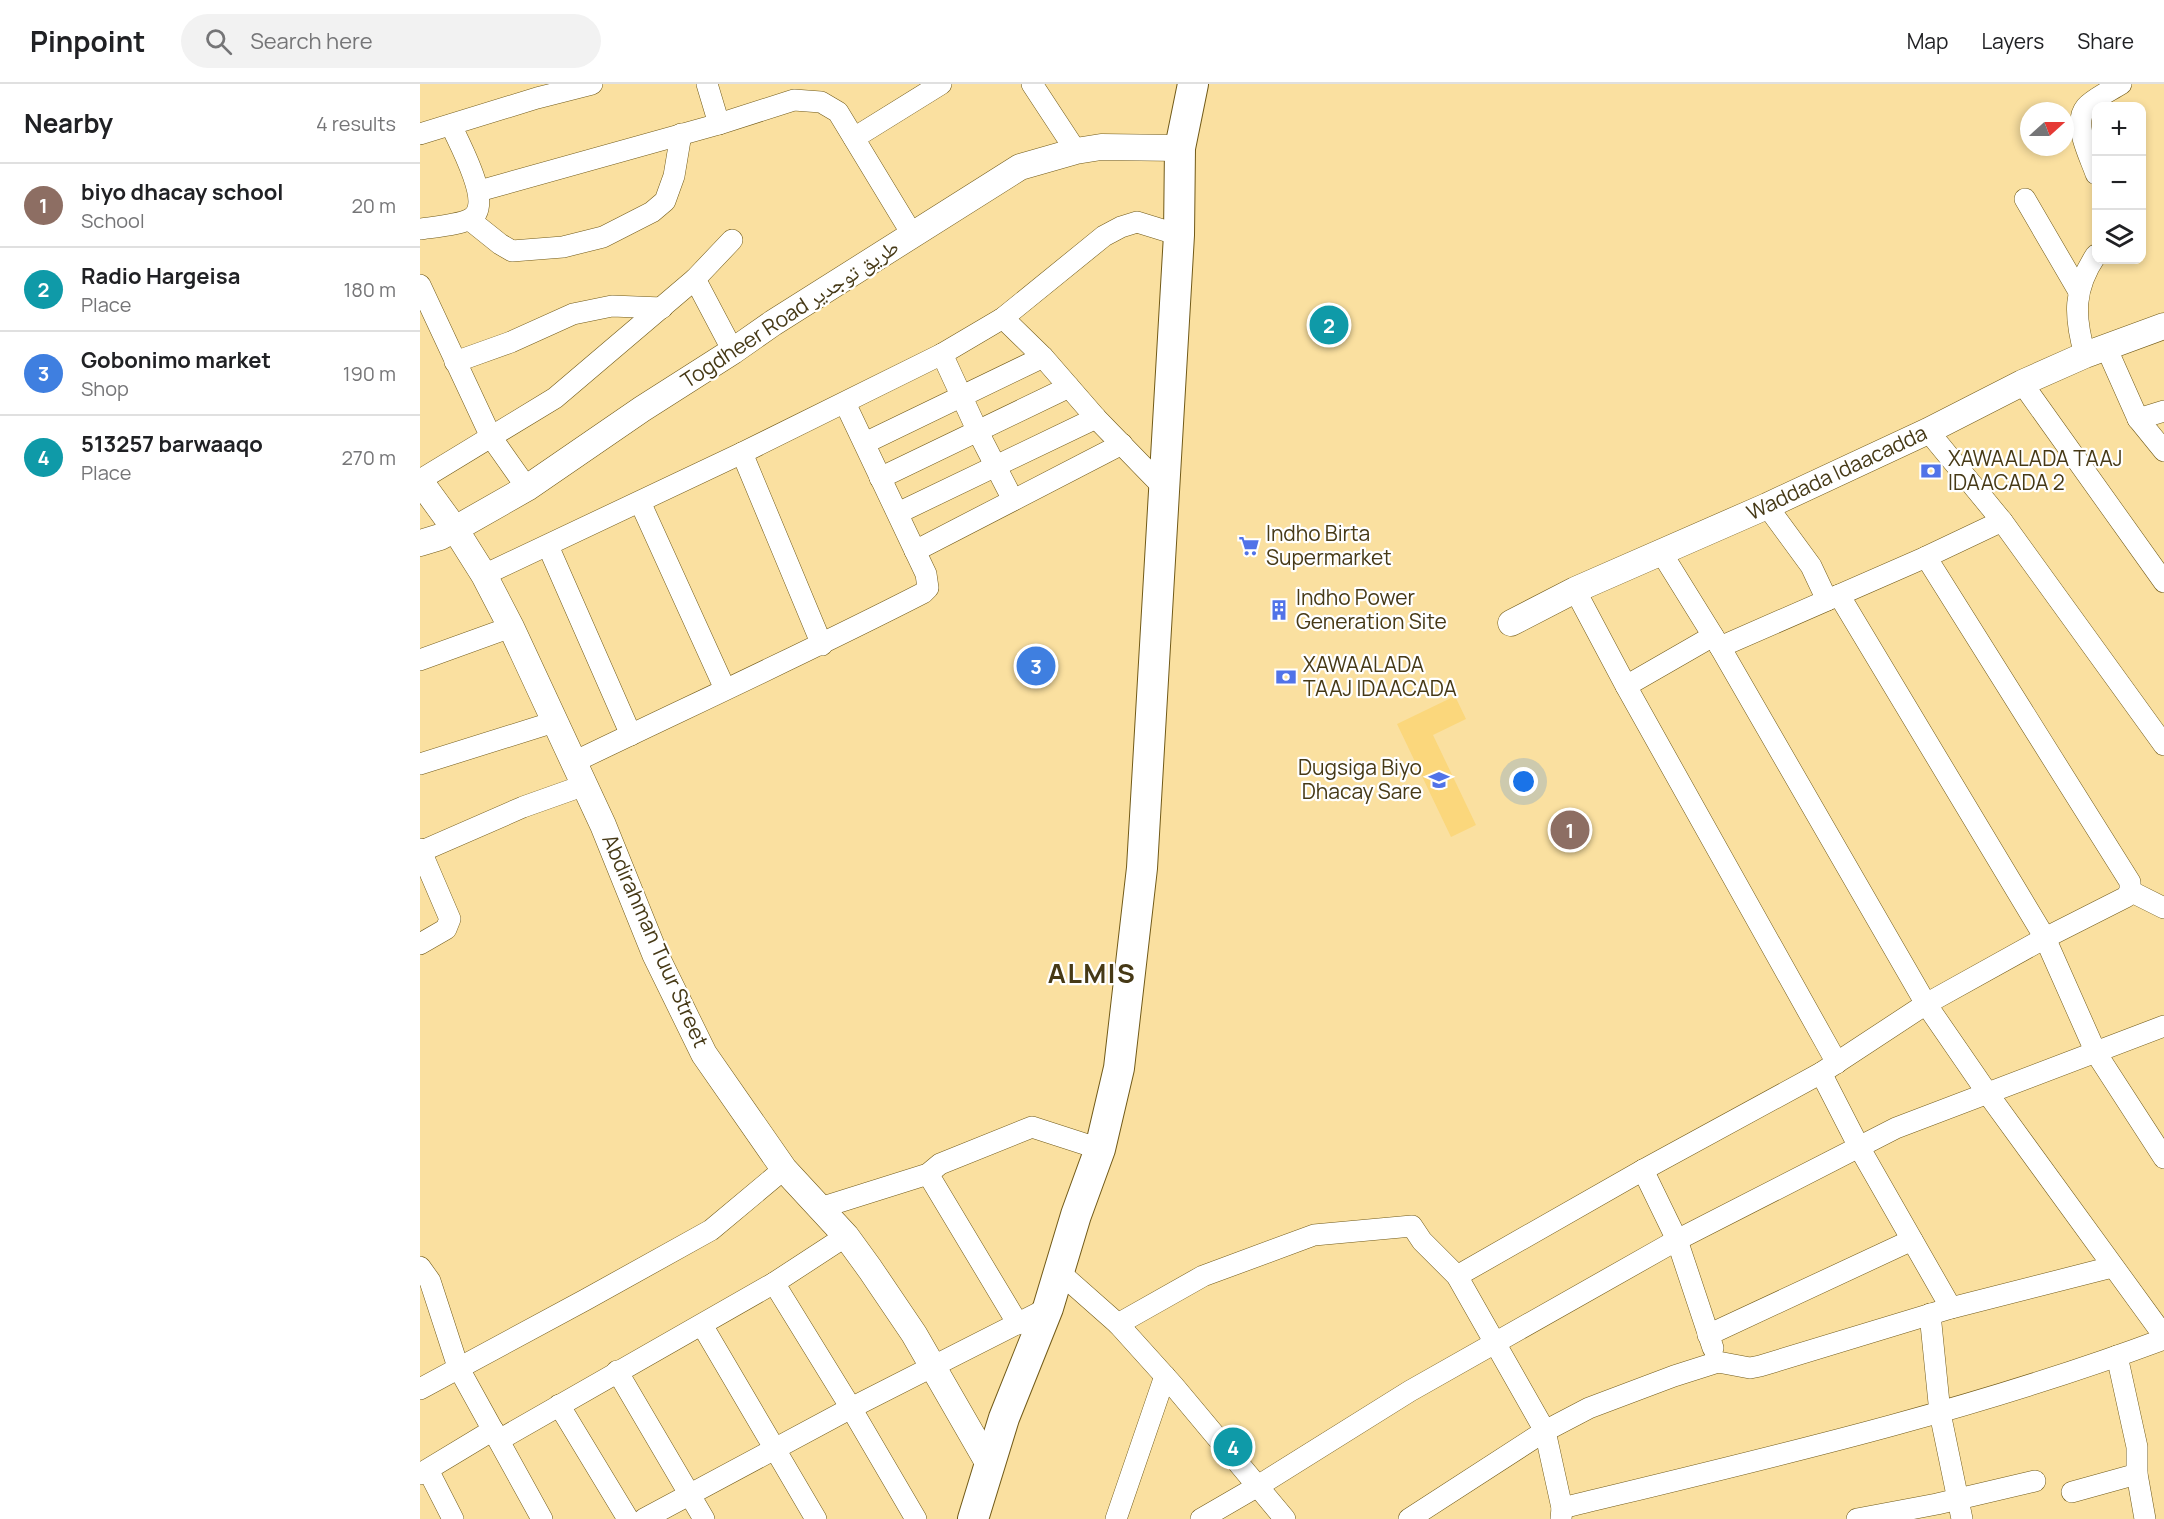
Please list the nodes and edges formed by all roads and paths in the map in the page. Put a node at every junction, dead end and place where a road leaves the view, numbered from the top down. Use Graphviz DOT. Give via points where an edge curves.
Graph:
graph roads {
  1 [pos="592,84"];
  2 [pos="707,84"];
  3 [pos="941,84"];
  4 [pos="1032,84"];
  5 [pos="1193,84"];
  6 [pos="2121,84"];
  7 [pos="535,91"];
  8 [pos="719,124"];
  9 [pos="451,125"];
  10 [pos="420,134"];
  11 [pos="681,134"];
  12 [pos="854,138"];
  13 [pos="1180,148"];
  14 [pos="1076,151"];
  15 [pos="2092,160"];
  16 [pos="479,191"];
  17 [pos="2025,199"];
  18 [pos="470,219"];
  19 [pos="420,230"];
  20 [pos="912,234"];
  21 [pos="1179,235"];
  22 [pos="732,240"];
  23 [pos="2092,264"];
  24 [pos="695,279"];
  25 [pos="420,285"];
  26 [pos="2078,290"];
  27 [pos="662,308"];
  28 [pos="1003,318"];
  29 [pos="2164,326"];
  30 [pos="733,351"];
  31 [pos="2096,351"];
  32 [pos="942,354"];
  33 [pos="1043,357"];
  34 [pos="455,362"];
  35 [pos="2022,383"];
  36 [pos="1069,387"];
  37 [pos="962,396"];
  38 [pos="845,403"];
  39 [pos="2164,411"];
  40 [pos="1096,418"];
  41 [pos="2138,418"];
  42 [pos="1928,431"];
  43 [pos="978,432"];
  44 [pos="491,437"];
  45 [pos="865,443"];
  46 [pos="1122,444"];
  47 [pos="2164,451"];
  48 [pos="742,453"];
  49 [pos="996,465"];
  50 [pos="880,478"];
  51 [pos="420,480"];
  52 [pos="527,488"];
  53 [pos="1165,489"];
  54 [pos="1013,500"];
  55 [pos="640,502"];
  56 [pos="1767,506"];
  57 [pos="898,513"];
  58 [pos="2002,521"];
  59 [pos="455,529"];
  60 [pos="420,543"];
  61 [pos="548,546"];
  62 [pos="915,551"];
  63 [pos="1661,552"];
  64 [pos="1926,557"];
  65 [pos="484,575"];
  66 [pos="2164,582"];
  67 [pos="1575,590"];
  68 [pos="1833,598"];
  69 [pos="1511,623"];
  70 [pos="511,627"];
  71 [pos="1717,642"];
  72 [pos="822,645"];
  73 [pos="420,660"];
  74 [pos="1626,686"];
  75 [pos="724,688"];
  76 [pos="554,722"];
  77 [pos="631,735"];
  78 [pos="2164,745"];
  79 [pos="420,764"];
  80 [pos="579,773"];
  81 [pos="420,851"];
  82 [pos="2130,891"];
  83 [pos="2164,908"];
  84 [pos="2045,938"];
  85 [pos="420,944"];
  86 [pos="1926,1004"];
  87 [pos="2164,1026"];
  88 [pos="2096,1053"];
  89 [pos="1829,1068"];
  90 [pos="1988,1094"];
  91 [pos="1859,1146"];
  92 [pos="1100,1149"];
  93 [pos="2164,1158"];
  94 [pos="784,1169"];
  95 [pos="1643,1170"];
  96 [pos="928,1174"];
  97 [pos="820,1208"];
  98 [pos="846,1236"];
  99 [pos="1677,1240"];
  100 [pos="1912,1240"];
  101 [pos="420,1267"];
  102 [pos="2112,1267"];
  103 [pos="1058,1271"];
  104 [pos="1457,1276"];
  105 [pos="774,1283"];
  106 [pos="427,1301"];
  107 [pos="1048,1308"];
  108 [pos="1940,1311"];
  109 [pos="702,1324"];
  110 [pos="1018,1324"];
  111 [pos="1118,1324"];
  112 [pos="1708,1335"];
  113 [pos="2164,1337"];
  114 [pos="1496,1342"];
  115 [pos="2117,1356"];
  116 [pos="1718,1362"];
  117 [pos="458,1367"];
  118 [pos="933,1367"];
  119 [pos="617,1371"];
  120 [pos="1165,1376"];
  121 [pos="420,1389"];
  122 [pos="559,1405"];
  123 [pos="851,1408"];
  124 [pos="1940,1413"];
  125 [pos="1545,1431"];
  126 [pos="496,1435"];
  127 [pos="775,1449"];
  128 [pos="990,1466"];
  129 [pos="424,1472"];
  130 [pos="2137,1474"];
  131 [pos="2035,1481"];
  132 [pos="1258,1486"];
  133 [pos="2072,1492"];
  134 [pos="689,1493"];
  135 [pos="1959,1509"];
  136 [pos="1561,1513"];
  137 [pos="1422,1515"];
  138 [pos="453,1519"];
  139 [pos="542,1519"];
  140 [pos="628,1519"];
  141 [pos="644,1519"];
  142 [pos="704,1519"];
  143 [pos="816,1519"];
  144 [pos="916,1519"];
  145 [pos="973,1519"];
  146 [pos="1116,1519"];
  147 [pos="1201,1519"];
  148 [pos="1285,1519"];
  149 [pos="1857,1519"];
  150 [pos="2145,1519"];
  1 -- 7 [label="street"];
  2 -- 8 [label="street"];
  3 -- 12 [label="street"];
  4 -- 14 [label="street"];
  5 -- 13 [label="main road"];
  6 -- 15 [label="street" via="2086,106 2081,115 2081,130"];
  7 -- 9 [label="street"];
  8 -- 11 [label="street"];
  8 -- 12 [label="street" via="794,100 820,102 838,112"];
  9 -- 10 [label="street"];
  9 -- 16 [label="street"];
  11 -- 16 [label="street"];
  11 -- 18 [label="street" via="665,201 603,237 563,247 512,251"];
  12 -- 20 [label="street"];
  13 -- 14 [label="street, Togdheer Road طريق توجدير" via="1101,147"];
  13 -- 21 [label="main road"];
  14 -- 20 [label="street, Togdheer Road طريق توجدير" via="1020,166"];
  16 -- 18 [label="street" via="480,206"];
  17 -- 26 [label="street"];
  18 -- 19 [label="street"];
  20 -- 30 [label="street, Togdheer Road طريق توجدير"];
  21 -- 28 [label="street" via="1137,222 1121,227 1104,236"];
  21 -- 53 [label="main road"];
  22 -- 24 [label="street"];
  23 -- 26 [label="street"];
  24 -- 27 [label="street"];
  24 -- 30 [label="street"];
  25 -- 34 [label="street"];
  26 -- 31 [label="street" via="2078,329"];
  27 -- 34 [label="street" via="612,306 573,314"];
  27 -- 44 [label="street" via="555,398"];
  28 -- 32 [label="street"];
  28 -- 33 [label="street"];
  29 -- 31 [label="street, Waddada Idaacadda"];
  30 -- 52 [label="street, Togdheer Road طريق توجدير"];
  31 -- 35 [label="street, Waddada Idaacadda"];
  31 -- 41 [label="street"];
  32 -- 37 [label="street"];
  32 -- 38 [label="street"];
  33 -- 36 [label="street"];
  33 -- 37 [label="street"];
  34 -- 44 [label="street"];
  35 -- 42 [label="street, Waddada Idaacadda"];
  35 -- 66 [label="street"];
  36 -- 40 [label="street"];
  36 -- 43 [label="street"];
  37 -- 43 [label="street"];
  37 -- 45 [label="street"];
  38 -- 45 [label="street"];
  38 -- 48 [label="street"];
  39 -- 41 [label="street"];
  40 -- 46 [label="street"];
  40 -- 49 [label="street"];
  41 -- 47 [label="street"];
  42 -- 56 [label="street, Waddada Idaacadda"];
  42 -- 58 [label="street"];
  43 -- 49 [label="street"];
  43 -- 50 [label="street"];
  44 -- 51 [label="street"];
  44 -- 52 [label="street"];
  45 -- 50 [label="street"];
  46 -- 53 [label="street"];
  46 -- 54 [label="street"];
  48 -- 55 [label="street"];
  48 -- 72 [label="street"];
  49 -- 54 [label="street"];
  49 -- 57 [label="street"];
  50 -- 57 [label="street"];
  51 -- 59 [label="street, Abdirahman Tuur Street"];
  52 -- 59 [label="street, Togdheer Road طريق توجدير"];
  53 -- 92 [label="main road" via="1142,868 1119,1068"];
  54 -- 62 [label="street"];
  55 -- 61 [label="street"];
  55 -- 75 [label="street"];
  56 -- 63 [label="street, Waddada Idaacadda"];
  56 -- 68 [label="street"];
  57 -- 62 [label="street"];
  58 -- 64 [label="street"];
  58 -- 78 [label="street"];
  59 -- 60 [label="street, Togdheer Road طريق توجدير"];
  59 -- 65 [label="street, Abdirahman Tuur Street"];
  61 -- 65 [label="street"];
  61 -- 77 [label="street"];
  62 -- 72 [label="street" via="926,574 928,585 923,593"];
  63 -- 67 [label="street, Waddada Idaacadda"];
  63 -- 71 [label="street"];
  64 -- 68 [label="street"];
  64 -- 82 [label="street" via="2130,882"];
  65 -- 70 [label="street, Abdirahman Tuur Street"];
  67 -- 69 [label="street, Waddada Idaacadda"];
  67 -- 74 [label="street"];
  68 -- 71 [label="street"];
  68 -- 84 [label="street"];
  70 -- 73 [label="street"];
  70 -- 76 [label="street, Abdirahman Tuur Street"];
  71 -- 74 [label="street"];
  71 -- 86 [label="street"];
  72 -- 75 [label="street"];
  74 -- 89 [label="street"];
  75 -- 77 [label="street"];
  76 -- 79 [label="street"];
  76 -- 80 [label="street, Abdirahman Tuur Street"];
  77 -- 80 [label="street"];
  80 -- 81 [label="street" via="523,807"];
  80 -- 94 [label="street, Abdirahman Tuur Street" via="655,954 704,1054"];
  81 -- 85 [label="street" via="450,919 446,929"];
  82 -- 83 [label="street"];
  82 -- 84 [label="street" via="2126,897"];
  84 -- 86 [label="street"];
  84 -- 88 [label="street"];
  86 -- 89 [label="street"];
  86 -- 90 [label="street"];
  87 -- 88 [label="street"];
  88 -- 90 [label="street"];
  88 -- 93 [label="street"];
  89 -- 91 [label="street"];
  89 -- 95 [label="street"];
  90 -- 91 [label="street"];
  90 -- 102 [label="street"];
  91 -- 99 [label="street"];
  91 -- 100 [label="street"];
  92 -- 96 [label="street" via="1032,1127 940,1164"];
  92 -- 103 [label="main road"];
  94 -- 97 [label="street, Abdirahman Tuur Street"];
  94 -- 117 [label="street" via="711,1230"];
  95 -- 99 [label="street"];
  95 -- 104 [label="street"];
  96 -- 97 [label="street"];
  96 -- 110 [label="street"];
  97 -- 98 [label="street, Abdirahman Tuur Street"];
  98 -- 105 [label="street"];
  98 -- 118 [label="street, Abdirahman Tuur Street"];
  99 -- 112 [label="street"];
  99 -- 114 [label="street"];
  100 -- 108 [label="street"];
  100 -- 112 [label="street"];
  101 -- 106 [label="street" via="430,1281"];
  102 -- 108 [label="street"];
  102 -- 113 [label="street"];
  103 -- 107 [label="main road"];
  103 -- 111 [label="street"];
  104 -- 111 [label="street" via="1412,1226 1314,1235 1203,1276"];
  104 -- 114 [label="street"];
  105 -- 109 [label="street"];
  105 -- 123 [label="street"];
  106 -- 117 [label="street"];
  107 -- 110 [label="street"];
  107 -- 128 [label="main road" via="1004,1418"];
  108 -- 116 [label="street" via="1760,1366"];
  108 -- 124 [label="street"];
  109 -- 119 [label="street"];
  109 -- 127 [label="street"];
  110 -- 118 [label="street"];
  111 -- 120 [label="street"];
  112 -- 116 [label="street"];
  113 -- 115 [label="street"];
  114 -- 125 [label="street"];
  114 -- 132 [label="street"];
  115 -- 124 [label="street"];
  115 -- 130 [label="street" via="2137,1448"];
  116 -- 125 [label="street" via="1589,1408"];
  117 -- 121 [label="street"];
  117 -- 126 [label="street"];
  118 -- 123 [label="street"];
  118 -- 128 [label="street, Abdirahman Tuur Street"];
  119 -- 122 [label="street"];
  119 -- 134 [label="street"];
  120 -- 132 [label="street"];
  120 -- 146 [label="street"];
  122 -- 126 [label="street"];
  122 -- 140 [label="street"];
  123 -- 127 [label="street"];
  123 -- 144 [label="street"];
  124 -- 135 [label="street"];
  124 -- 136 [label="street"];
  125 -- 136 [label="street"];
  125 -- 137 [label="street"];
  126 -- 129 [label="street"];
  126 -- 139 [label="street"];
  127 -- 134 [label="street"];
  127 -- 143 [label="street"];
  128 -- 145 [label="main road"];
  129 -- 138 [label="street"];
  130 -- 133 [label="street"];
  130 -- 150 [label="street"];
  131 -- 135 [label="street"];
  132 -- 147 [label="street"];
  132 -- 148 [label="street"];
  134 -- 141 [label="street"];
  134 -- 142 [label="street"];
  135 -- 149 [label="street"];
}
